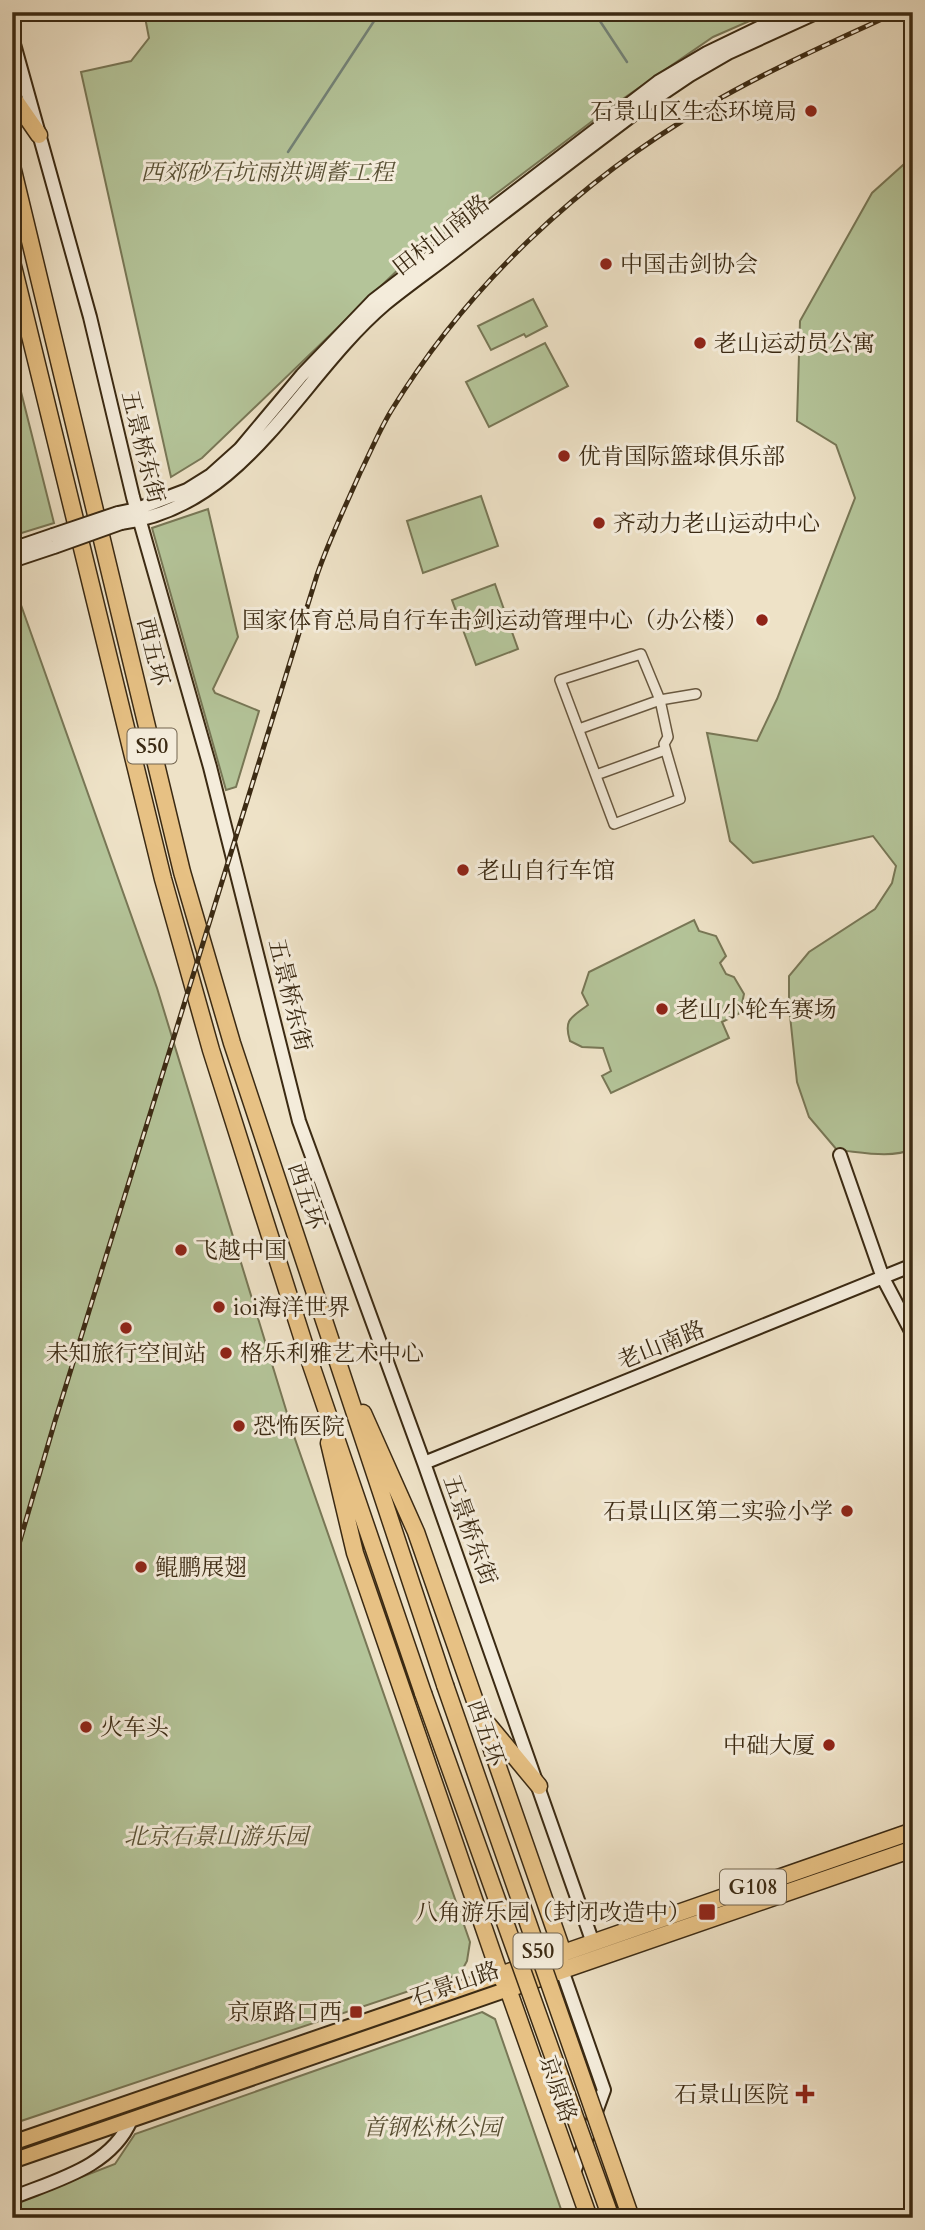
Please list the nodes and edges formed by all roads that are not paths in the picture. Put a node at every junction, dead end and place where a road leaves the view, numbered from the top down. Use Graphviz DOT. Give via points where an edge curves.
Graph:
graph roads {
  1 [pos="792,12"];
  2 [pos="817,12"];
  3 [pos="12,37"];
  4 [pos="12,96"];
  5 [pos="39,135"];
  6 [pos="12,166"];
  7 [pos="12,262"];
  8 [pos="139,515"];
  9 [pos="53,541"];
  10 [pos="12,549"];
  11 [pos="12,561"];
  12 [pos="696,694"];
  13 [pos="660,700"];
  14 [pos="579,729"];
  15 [pos="665,750"];
  16 [pos="596,775"];
  17 [pos="840,1155"];
  18 [pos="913,1265"];
  19 [pos="883,1278"];
  20 [pos="321,1318"];
  21 [pos="913,1335"];
  22 [pos="308,1356"];
  23 [pos="424,1463"];
  24 [pos="478,1712"];
  25 [pos="539,1786"];
  26 [pos="913,1831"];
  27 [pos="913,1849"];
  28 [pos="593,1943"];
  29 [pos="563,1953"];
  30 [pos="562,1970"];
  31 [pos="503,1985"];
  32 [pos="131,2120"];
  33 [pos="12,2143"];
  34 [pos="12,2161"];
  35 [pos="573,2175"];
  36 [pos="12,2198"];
  37 [pos="578,2218"];
  38 [pos="589,2218"];
  39 [pos="611,2218"];
  40 [pos="631,2218"];
  1 -- 8 [label="street, 田村山南路" via="658,82 374,300 240,449 211,475"];
  2 -- 8 [label="street, 田村山南路" via="728,53 647,104 385,304 232,471 191,500"];
  3 -- 5 [label="street, 五景桥东街"];
  4 -- 5 [label="highway"];
  5 -- 8 [label="street, 五景桥东街"];
  6 -- 20 [label="highway, 西五环 / S50" via="182,872"];
  7 -- 22 [label="highway, 西五环 / S50" via="163,879 211,1050"];
  8 -- 9 [label="street, 田村山南路, bridge"];
  8 -- 23 [label="street, 五景桥东街" via="210,767 299,1121"];
  9 -- 10 [label="street"];
  9 -- 11 [label="street"];
  12 -- 13 [label="street"];
  13 -- 14 [label="street"];
  13 -- 14 [label="street" via="642,654 561,680"];
  13 -- 15 [label="street" via="668,737"];
  14 -- 16 [label="street"];
  15 -- 16 [label="street"];
  15 -- 16 [label="street" via="680,799 614,824"];
  17 -- 19 [label="street"];
  18 -- 19 [label="street, 老山南路"];
  19 -- 21 [label="street"];
  19 -- 23 [label="street, 老山南路"];
  20 -- 24 [label="highway" via="415,1532"];
  20 -- 40 [label="highway, 西五环 / S50, bridge"];
  22 -- 31 [label="highway" via="355,1553"];
  22 -- 39 [label="highway, 西五环 / S50, bridge"];
  23 -- 25 [label="street, 五景桥东街"];
  24 -- 25 [label="highway"];
  24 -- 29 [label="highway"];
  25 -- 28 [label="street, 五景桥东街"];
  26 -- 28 [label="highway, 石景山路 / G108"];
  27 -- 30 [label="highway, 石景山路 / G108"];
  28 -- 29 [label="highway, 石景山路 / G108"];
  29 -- 30 [label="street"];
  29 -- 31 [label="highway, 石景山路 / G108"];
  30 -- 31 [label="highway, 石景山路 / G108"];
  30 -- 35 [label="street" via="604,2090"];
  31 -- 32 [label="main road, 石景山路"];
  31 -- 33 [label="main road, 石景山路"];
  31 -- 35 [label="highway, 京原路"];
  31 -- 37 [label="highway, 京原路"];
  32 -- 34 [label="main road, 石景山路"];
  32 -- 36 [label="street" via="103,2158"];
  35 -- 38 [label="highway, 京原路"];
}
